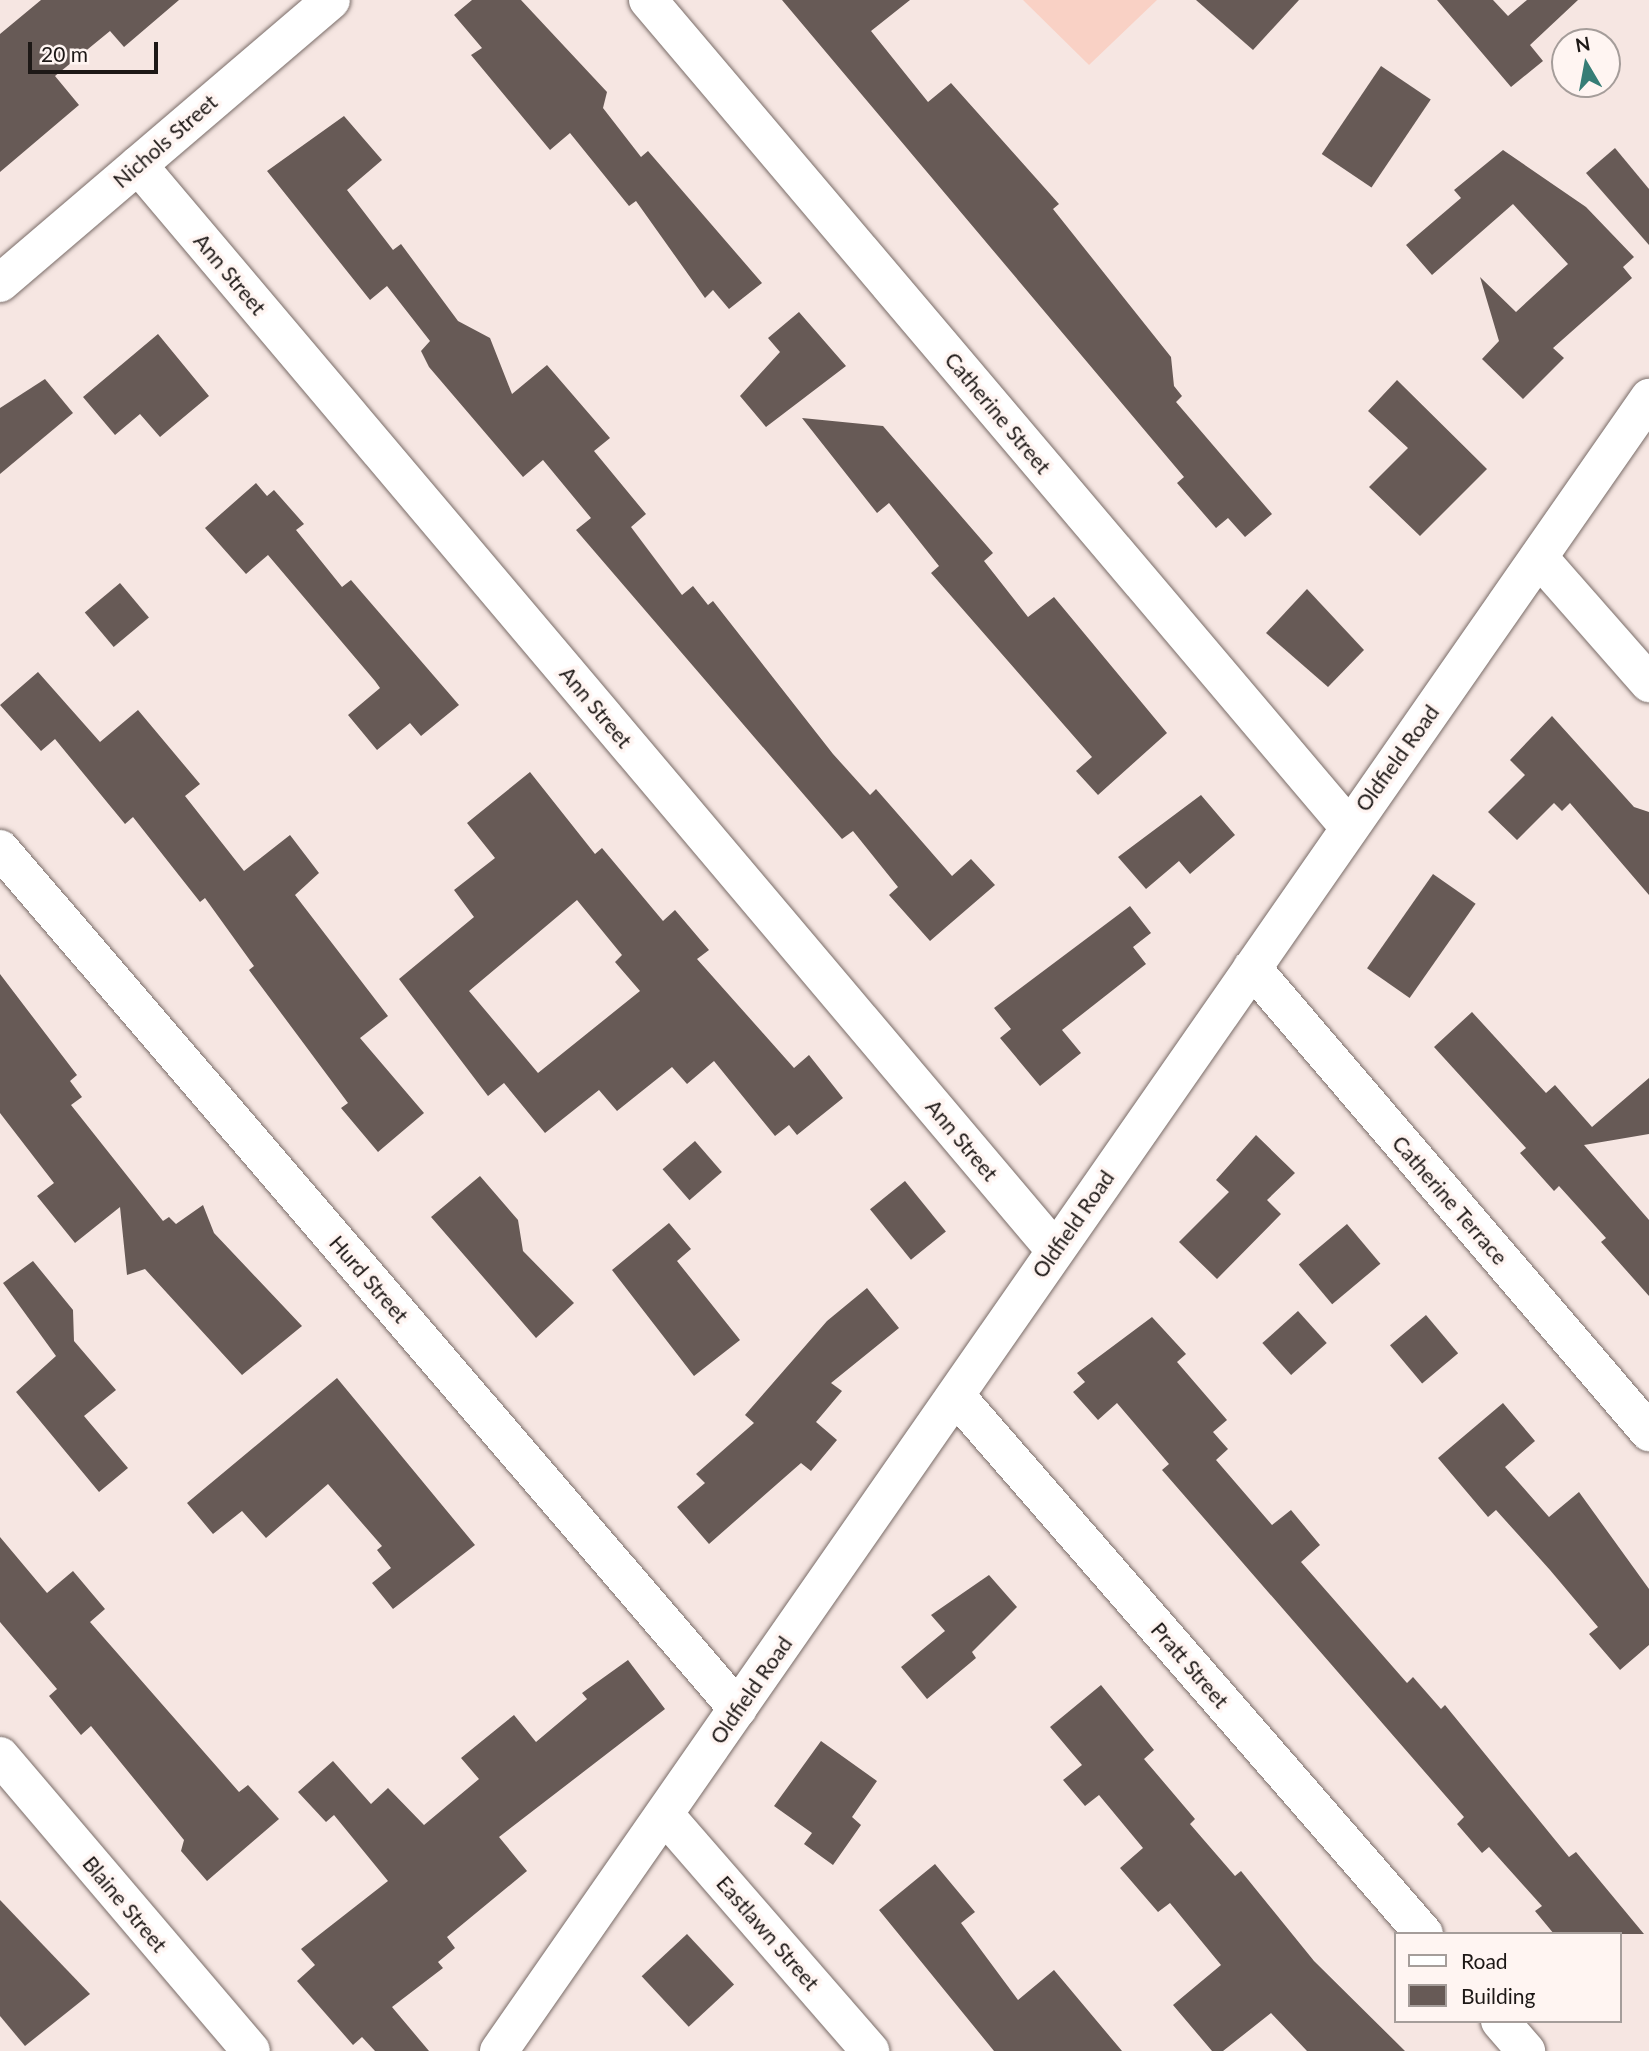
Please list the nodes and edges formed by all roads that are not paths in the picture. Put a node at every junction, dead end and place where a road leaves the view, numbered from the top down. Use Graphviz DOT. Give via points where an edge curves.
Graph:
graph roads {
  1 [pos="331,0"];
  2 [pos="648,0"];
  3 [pos="138,165"];
  4 [pos="0,283"];
  5 [pos="1649,398"];
  6 [pos="1541,560"];
  7 [pos="1649,683"];
  8 [pos="1348,826"];
  9 [pos="0,849"];
  10 [pos="1252,968"];
  11 [pos="1055,1250"];
  12 [pos="956,1396"];
  13 [pos="1649,1433"];
  14 [pos="738,1709"];
  15 [pos="0,1756"];
  16 [pos="666,1815"];
  17 [pos="1422,1932"];
  18 [pos="1502,2023"];
  19 [pos="251,2051"];
  20 [pos="499,2051"];
  21 [pos="870,2051"];
  22 [pos="1526,2051"];
  1 -- 3 [label="street, Nichols Street"];
  2 -- 8 [label="street, Catherine Street"];
  3 -- 4 [label="street, Nichols Street"];
  3 -- 11 [label="street, Ann Street"];
  5 -- 6 [label="street, Oldfield Road"];
  6 -- 7 [label="street"];
  6 -- 8 [label="street, Oldfield Road"];
  8 -- 10 [label="street, Oldfield Road"];
  9 -- 14 [label="street, Hurd Street"];
  10 -- 11 [label="street, Oldfield Road"];
  10 -- 13 [label="street, Catherine Terrace"];
  11 -- 12 [label="street, Oldfield Road"];
  12 -- 14 [label="street, Oldfield Road"];
  12 -- 17 [label="street, Pratt Street"];
  14 -- 16 [label="street, Oldfield Road"];
  15 -- 19 [label="street, Blaine Street"];
  16 -- 20 [label="street, Oldfield Road"];
  16 -- 21 [label="street, Eastlawn Street"];
  18 -- 22 [label="street"];
}
